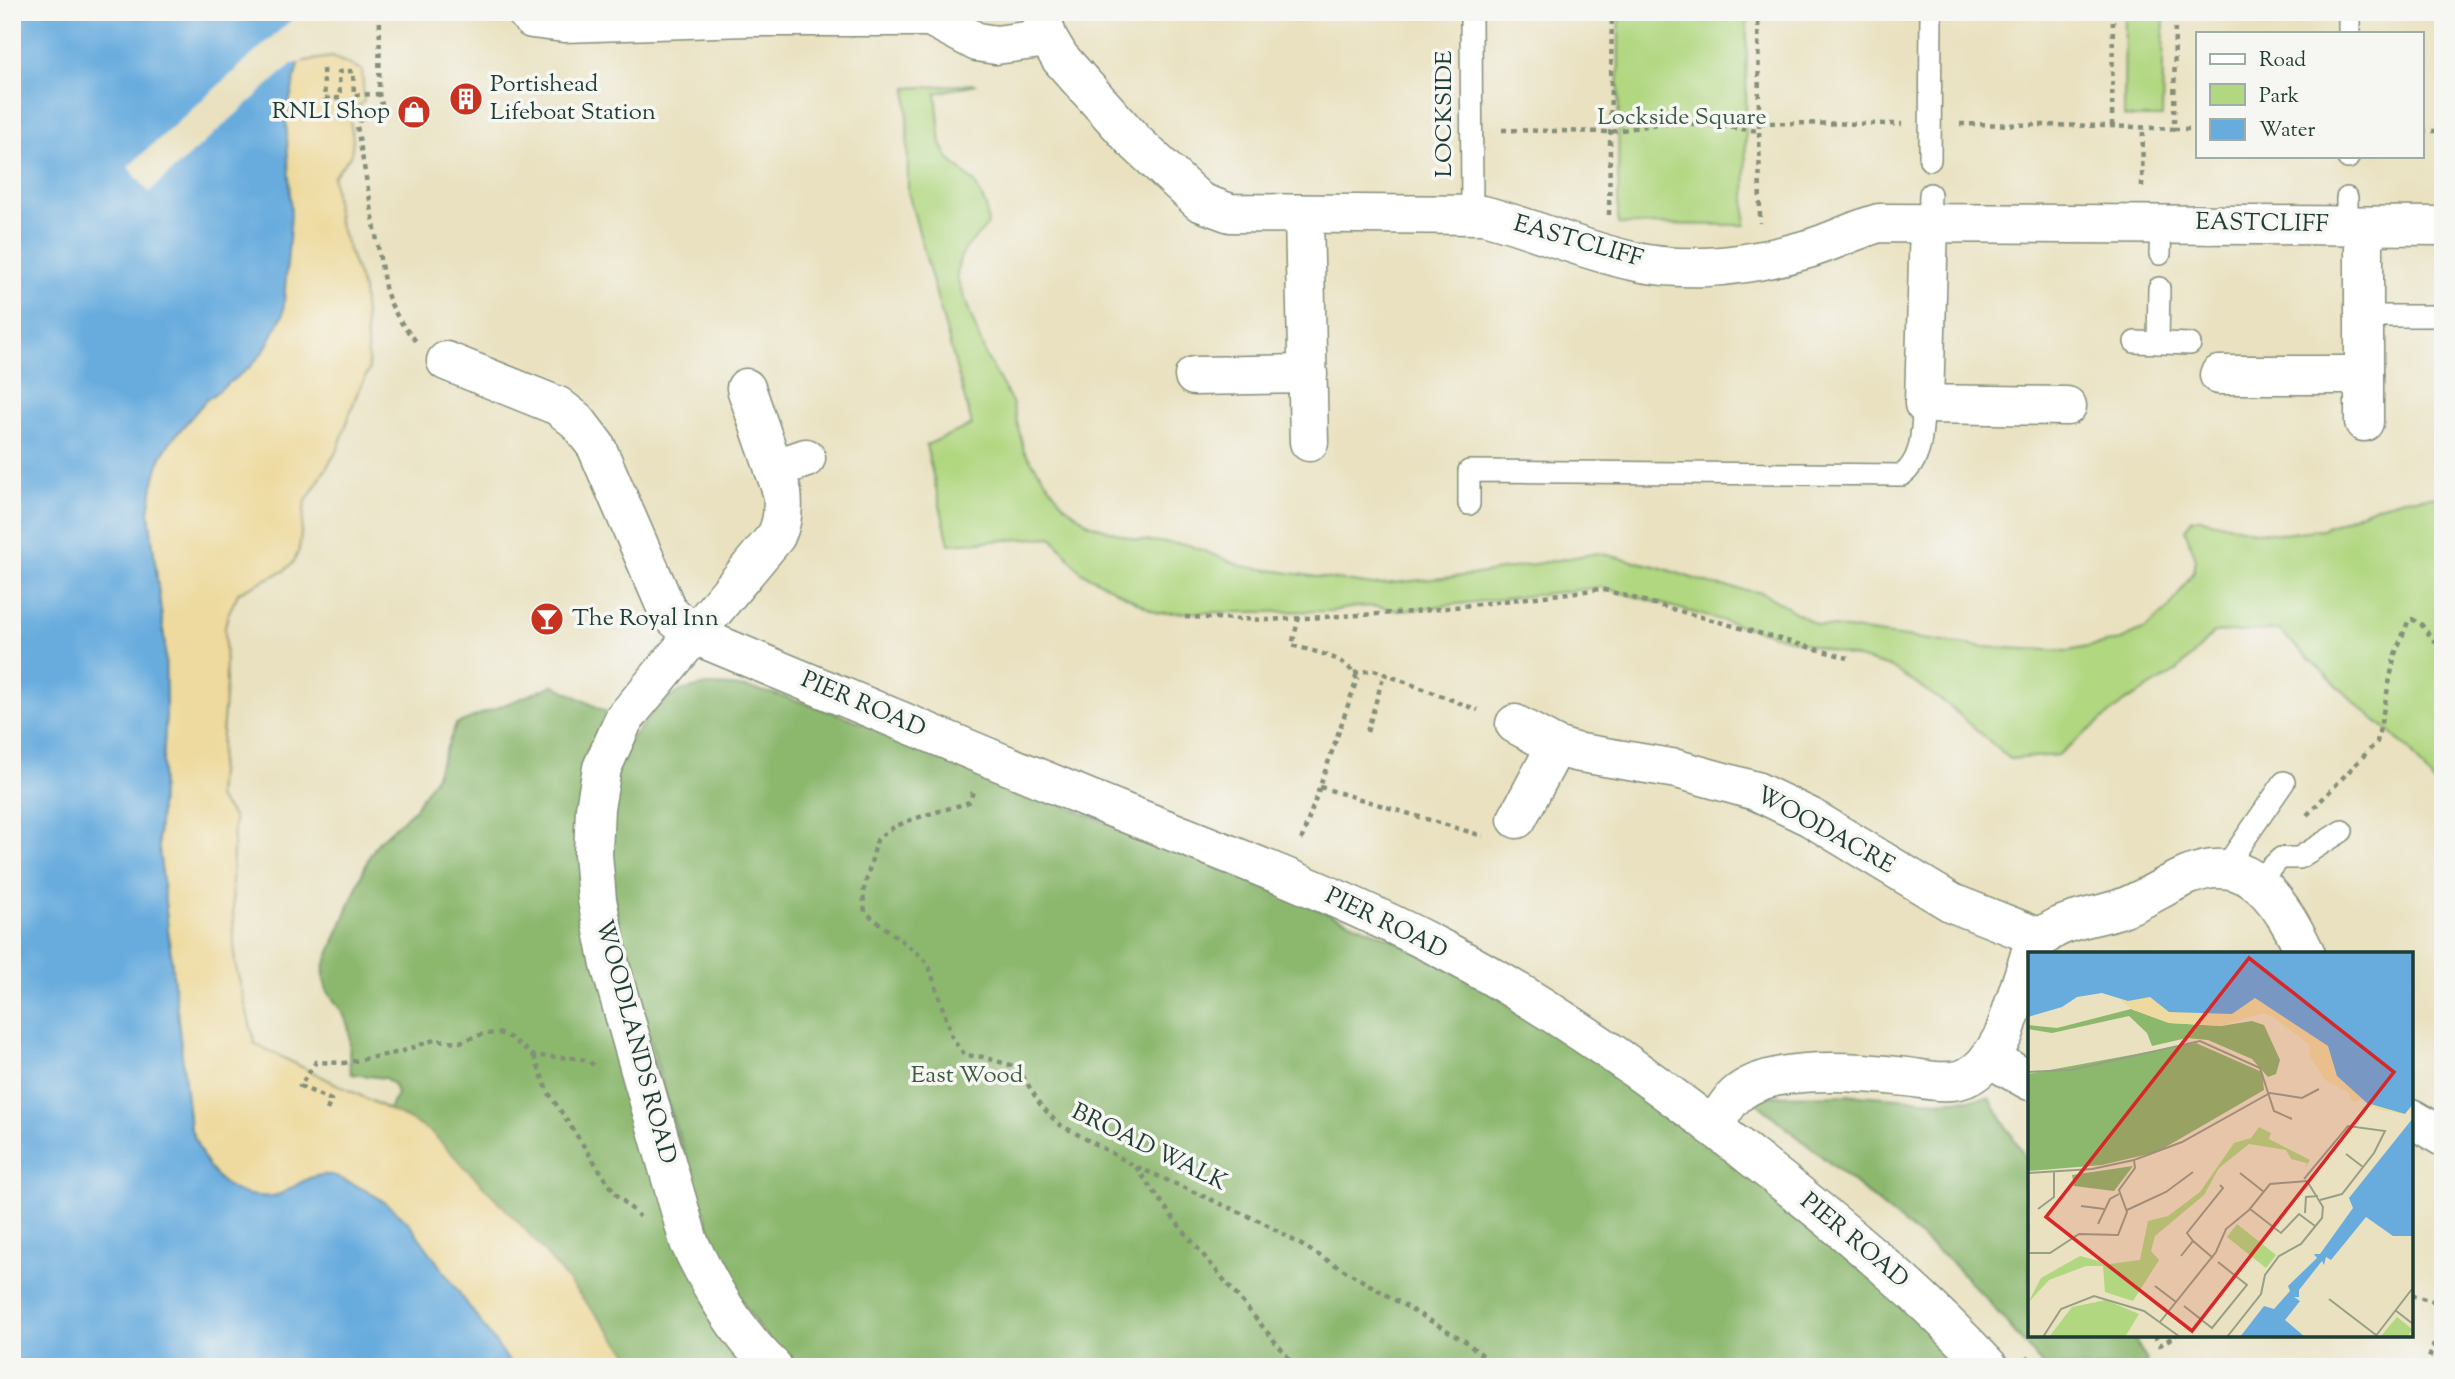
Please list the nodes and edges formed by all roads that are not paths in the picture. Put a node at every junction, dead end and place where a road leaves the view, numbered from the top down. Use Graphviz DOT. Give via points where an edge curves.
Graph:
graph roads {
  1 [pos="526,12"];
  2 [pos="1471,12"];
  3 [pos="1931,12"];
  4 [pos="2349,12"];
  5 [pos="1044,25"];
  6 [pos="2348,32"];
  7 [pos="1930,160"];
  8 [pos="1929,209"];
  9 [pos="1304,215"];
  10 [pos="1472,216"];
  11 [pos="2353,216"];
  12 [pos="2443,226"];
  13 [pos="2159,288"];
  14 [pos="2364,316"];
  15 [pos="2439,316"];
  16 [pos="2135,342"];
  17 [pos="2158,343"];
  18 [pos="2190,344"];
  19 [pos="433,354"];
  20 [pos="1308,374"];
  21 [pos="2218,375"];
  22 [pos="2364,375"];
  23 [pos="1194,376"];
  24 [pos="746,388"];
  25 [pos="1924,404"];
  26 [pos="2067,406"];
  27 [pos="2364,422"];
  28 [pos="1309,442"];
  29 [pos="1469,504"];
  30 [pos="692,634"];
  31 [pos="1515,724"];
  32 [pos="1556,746"];
  33 [pos="2284,782"];
  34 [pos="1517,819"];
  35 [pos="2342,831"];
  36 [pos="2240,875"];
  37 [pos="2034,949"];
  38 [pos="2305,952"];
  39 [pos="2028,966"];
  40 [pos="1989,1058"];
  41 [pos="2028,1080"];
  42 [pos="2413,1119"];
  43 [pos="1713,1126"];
  44 [pos="2443,1137"];
  45 [pos="773,1367"];
  46 [pos="1989,1367"];
  1 -- 5 [label="street, EASTCLIFF" via="532,19 564,23 930,17 977,42 996,45"];
  2 -- 10 [label="lane, LOCKSIDE"];
  3 -- 7 [label="lane"];
  4 -- 6 [label="lane"];
  5 -- 9 [label="street, EASTCLIFF" via="1067,67 1134,141 1200,202 1230,213"];
  8 -- 10 [label="street, EASTCLIFF" via="1809,249 1701,267 1632,262 1572,246 1521,225"];
  8 -- 11 [label="street, EASTCLIFF" via="2154,234"];
  8 -- 25 [label="street"];
  9 -- 10 [label="street, EASTCLIFF"];
  9 -- 20 [label="street"];
  11 -- 12 [label="street, EASTCLIFF"];
  11 -- 14 [label="street, EASTCLIFF"];
  13 -- 17 [label="lane"];
  14 -- 15 [label="lane"];
  14 -- 22 [label="street, EASTCLIFF"];
  16 -- 17 [label="lane"];
  17 -- 18 [label="lane"];
  19 -- 30 [label="street, PIER ROAD" via="558,406 577,421 597,446 668,612"];
  20 -- 23 [label="street"];
  20 -- 28 [label="street"];
  21 -- 22 [label="street"];
  22 -- 27 [label="street, EASTCLIFF"];
  24 -- 30 [label="street" via="790,463 780,527"];
  25 -- 26 [label="street"];
  25 -- 29 [label="lane" via="1917,457 1902,475 1469,471"];
  30 -- 43 [label="street, PIER ROAD" via="1304,884 1439,948 1553,1015"];
  30 -- 45 [label="street, WOODLANDS ROAD" via="624,719 602,768 593,854 597,900 610,965 689,1242 733,1321"];
  31 -- 32 [label="street, WOODACRE"];
  32 -- 34 [label="street"];
  32 -- 37 [label="street, WOODACRE" via="1702,775 1756,791 1810,817"];
  33 -- 36 [label="lane"];
  35 -- 36 [label="lane" via="2299,858 2281,858"];
  36 -- 37 [label="street" via="2208,870 2190,875 2125,907 2054,928"];
  36 -- 38 [label="street" via="2281,907"];
  39 -- 40 [label="street" via="2004,1034"];
  40 -- 41 [label="street"];
  40 -- 43 [label="street" via="1976,1072 1954,1081 1816,1071 1759,1081 1735,1095"];
  42 -- 44 [label="street"];
  43 -- 46 [label="street, PIER ROAD" via="1917,1294"];
}
